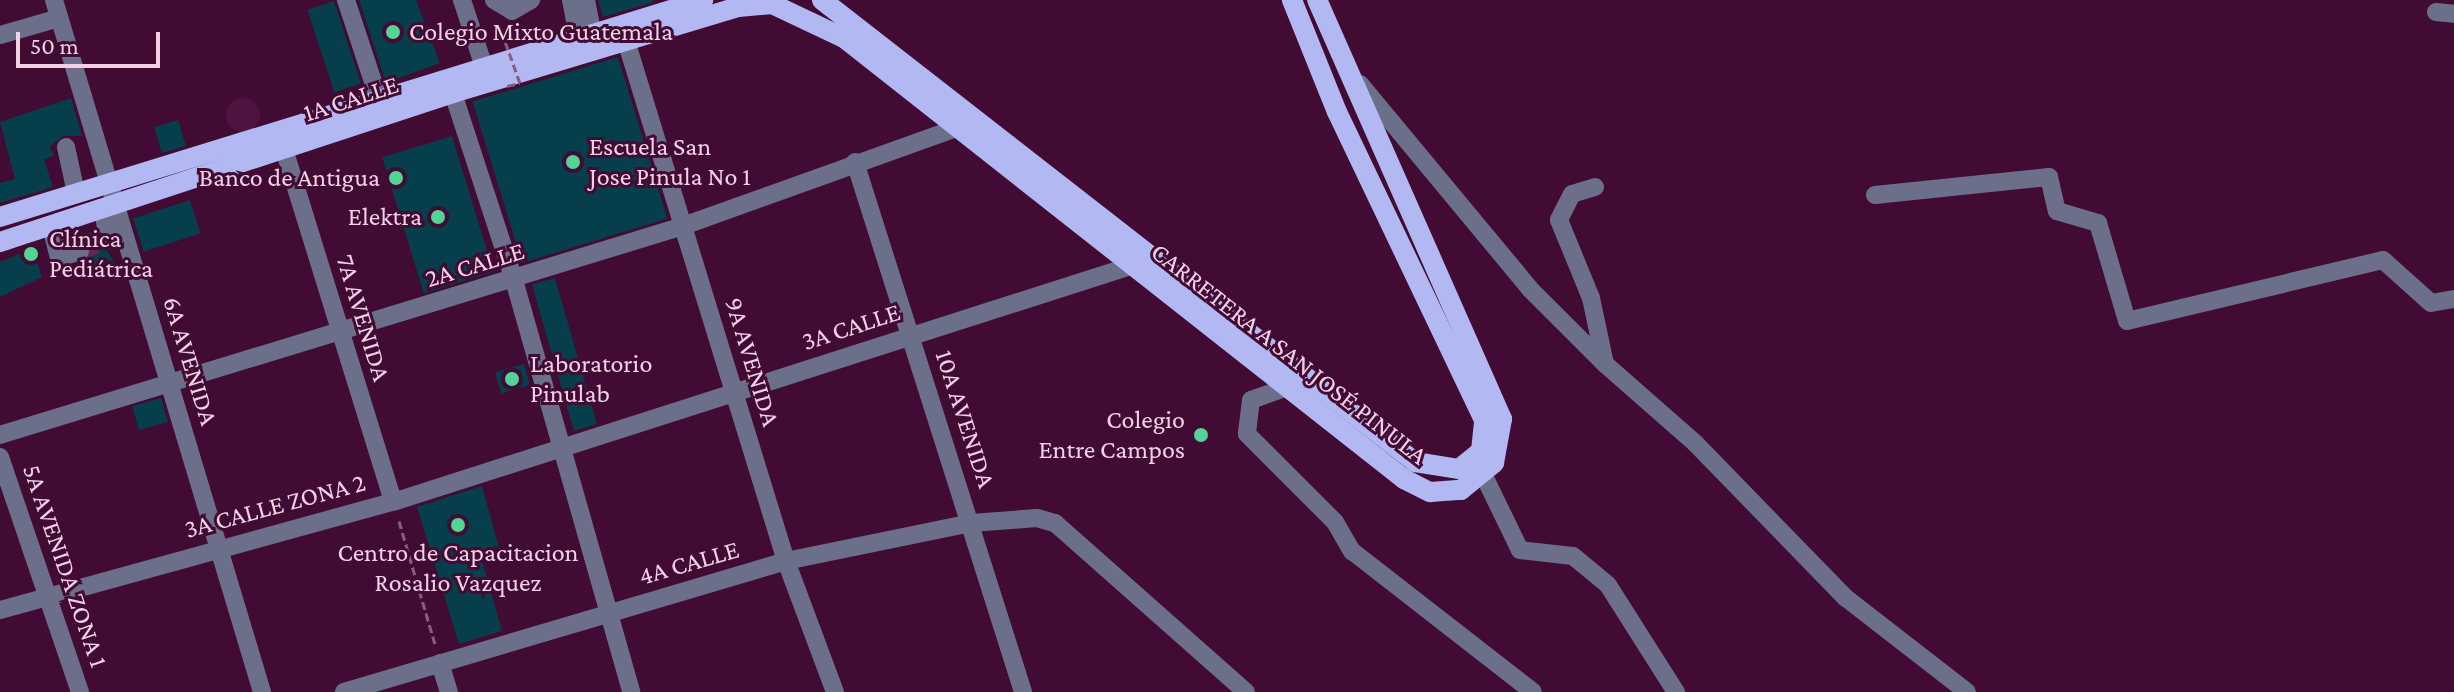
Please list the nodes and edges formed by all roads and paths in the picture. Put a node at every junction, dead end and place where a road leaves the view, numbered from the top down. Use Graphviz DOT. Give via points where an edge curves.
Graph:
graph roads {
  1 [pos="346,0"];
  2 [pos="462,0"];
  3 [pos="494,0"];
  4 [pos="531,0"];
  5 [pos="571,0"];
  6 [pos="586,0"];
  7 [pos="703,0"];
  8 [pos="822,0"];
  9 [pos="1292,0"];
  10 [pos="1317,0"];
  11 [pos="56,9"];
  12 [pos="720,13"];
  13 [pos="585,34"];
  14 [pos="0,35"];
  15 [pos="518,37"];
  16 [pos="627,44"];
  17 [pos="1336,54"];
  18 [pos="483,64"];
  19 [pos="450,84"];
  20 [pos="507,86"];
  21 [pos="381,106"];
  22 [pos="960,127"];
  23 [pos="66,147"];
  24 [pos="284,149"];
  25 [pos="855,162"];
  26 [pos="111,182"];
  27 [pos="1595,187"];
  28 [pos="76,193"];
  29 [pos="1875,195"];
  30 [pos="109,207"];
  31 [pos="0,217"];
  32 [pos="51,226"];
  33 [pos="683,226"];
  34 [pos="108,240"];
  35 [pos="0,242"];
  36 [pos="80,251"];
  37 [pos="1156,256"];
  38 [pos="1135,266"];
  39 [pos="514,280"];
  40 [pos="2454,299"];
  41 [pos="341,333"];
  42 [pos="911,335"];
  43 [pos="1605,364"];
  44 [pos="169,385"];
  45 [pos="1287,387"];
  46 [pos="734,393"];
  47 [pos="0,435"];
  48 [pos="561,446"];
  49 [pos="0,457"];
  50 [pos="1484,476"];
  51 [pos="393,502"];
  52 [pos="971,523"];
  53 [pos="221,547"];
  54 [pos="786,561"];
  55 [pos="50,595"];
  56 [pos="0,610"];
  57 [pos="608,613"];
  58 [pos="440,663"];
  59 [pos="80,692"];
  60 [pos="262,692"];
  61 [pos="344,692"];
  62 [pos="449,692"];
  63 [pos="631,692"];
  64 [pos="835,692"];
  65 [pos="1023,692"];
  66 [pos="1246,692"];
  67 [pos="1533,692"];
  68 [pos="1676,692"];
  69 [pos="1967,692"];
  1 -- 21 [label="street"];
  2 -- 18 [label="street"];
  3 -- 4 [label="street" via="512,11"];
  5 -- 13 [label="street"];
  6 -- 13 [label="street"];
  7 -- 13 [label="main road, 1A CALLE"];
  8 -- 37 [label="main road, CARRETERA A SAN JOSÉ PINULA"];
  9 -- 37 [label="main road, CARRETERA A SAN JOSÉ PINULA" via="1337,112 1482,415 1481,451 1453,471 1415,462"];
  10 -- 17 [label="main road"];
  11 -- 14 [label="street"];
  11 -- 26 [label="street, 6A AVENIDA"];
  12 -- 16 [label="main road, 1A CALLE"];
  12 -- 22 [label="main road, CARRETERA A SAN JOSÉ PINULA" via="762,3 805,13"];
  13 -- 18 [label="main road, 1A CALLE"];
  15 -- 20 [label="path, bridge" via="505,41 520,83"];
  16 -- 19 [label="main road, 1A CALLE"];
  16 -- 33 [label="street, 9A AVENIDA"];
  17 -- 43 [label="street" via="1499,254"];
  17 -- 50 [label="main road" via="1502,419 1499,449"];
  18 -- 19 [label="main road, 1A CALLE"];
  19 -- 21 [label="main road, 1A CALLE"];
  19 -- 39 [label="street"];
  21 -- 24 [label="main road, 1A CALLE"];
  21 -- 26 [label="main road, 1A CALLE"];
  22 -- 25 [label="street, 2A CALLE"];
  22 -- 38 [label="main road, CARRETERA A SAN JOSÉ PINULA"];
  23 -- 28 [label="street"];
  24 -- 30 [label="main road, 1A CALLE"];
  24 -- 41 [label="street, 7A AVENIDA"];
  25 -- 33 [label="street, 2A CALLE"];
  25 -- 42 [label="street, 10A AVENIDA"];
  26 -- 28 [label="main road, 1A CALLE"];
  26 -- 30 [label="street, 6A AVENIDA"];
  27 -- 43 [label="street" via="1572,194 1559,220 1591,298"];
  28 -- 31 [label="main road, 1A CALLE"];
  29 -- 40 [label="street" via="2049,177 2057,211 2098,223 2127,321 2383,260 2431,303"];
  30 -- 32 [label="main road, 1A CALLE"];
  30 -- 34 [label="street"];
  30 -- 44 [label="street, 6A AVENIDA"];
  32 -- 35 [label="main road, 1A CALLE"];
  32 -- 36 [label="street" via="59,258"];
  33 -- 39 [label="street, 2A CALLE"];
  33 -- 46 [label="street, 9A AVENIDA"];
  37 -- 38 [label="street, 3A CALLE"];
  38 -- 42 [label="street, 3A CALLE"];
  38 -- 45 [label="main road, CARRETERA A SAN JOSÉ PINULA"];
  39 -- 41 [label="street, 2A CALLE"];
  39 -- 48 [label="street"];
  41 -- 44 [label="street, 2A CALLE"];
  41 -- 51 [label="street, 7A AVENIDA"];
  42 -- 46 [label="street, 3A CALLE"];
  42 -- 52 [label="street, 10A AVENIDA"];
  43 -- 69 [label="street" via="1696,444 1846,598"];
  44 -- 47 [label="street, 2A CALLE"];
  44 -- 53 [label="street, 6A AVENIDA"];
  45 -- 50 [label="main road, CARRETERA A SAN JOSÉ PINULA" via="1422,490 1454,492"];
  45 -- 67 [label="street" via="1251,400 1247,434 1335,522 1352,551"];
  46 -- 48 [label="street, 3A CALLE"];
  46 -- 54 [label="street, 9A AVENIDA"];
  48 -- 51 [label="street, 3A CALLE ZONA 2"];
  48 -- 57 [label="street"];
  49 -- 55 [label="street, 5A AVENIDA ZONA 1"];
  50 -- 68 [label="street" via="1520,550 1573,556 1608,585"];
  51 -- 53 [label="street, 3A CALLE ZONA 2"];
  51 -- 58 [label="path"];
  52 -- 54 [label="street, 4A CALLE"];
  52 -- 65 [label="street, 10A AVENIDA"];
  52 -- 66 [label="street, 4A CALLE" via="1055,523"];
  53 -- 55 [label="street, 3A CALLE ZONA 2"];
  53 -- 60 [label="street, 6A AVENIDA"];
  54 -- 57 [label="street, 4A CALLE"];
  54 -- 64 [label="street, 9A AVENIDA"];
  55 -- 56 [label="street, 3A CALLE ZONA 2"];
  55 -- 59 [label="street, 5A AVENIDA ZONA 1"];
  57 -- 58 [label="street, 4A CALLE"];
  57 -- 63 [label="street"];
  58 -- 61 [label="street, 4A CALLE"];
  58 -- 62 [label="street"];
}
